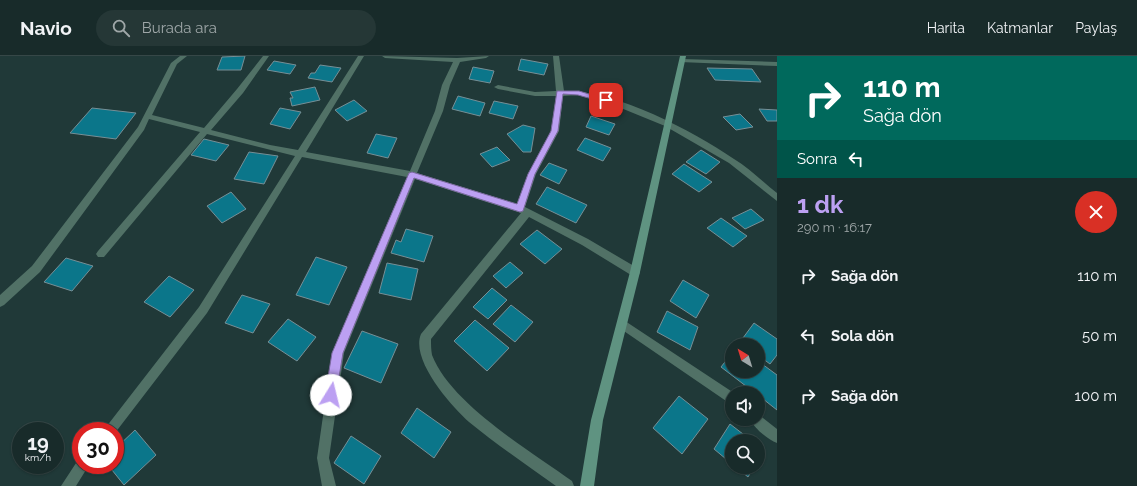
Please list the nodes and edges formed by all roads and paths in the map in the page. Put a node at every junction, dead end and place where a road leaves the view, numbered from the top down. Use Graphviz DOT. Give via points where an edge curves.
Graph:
graph roads {
  1 [pos="184,56"];
  2 [pos="266,56"];
  3 [pos="361,56"];
  4 [pos="385,56"];
  5 [pos="486,56"];
  6 [pos="556,56"];
  7 [pos="682,58"];
  8 [pos="458,60"];
  9 [pos="777,64"];
  10 [pos="498,87"];
  11 [pos="560,92"];
  12 [pos="147,116"];
  13 [pos="668,124"];
  14 [pos="206,130"];
  15 [pos="300,153"];
  16 [pos="412,175"];
  17 [pos="777,198"];
  18 [pos="524,210"];
  19 [pos="101,254"];
  20 [pos="636,272"];
  21 [pos="0,302"];
  22 [pos="622,324"];
  23 [pos="725,394"];
  24 [pos="116,422"];
  25 [pos="764,426"];
  26 [pos="777,437"];
  27 [pos="77,474"];
  28 [pos="68,486"];
  29 [pos="329,486"];
  30 [pos="567,486"];
  31 [pos="587,486"];
  1 -- 12 [label="street" via="174,63"];
  2 -- 14 [label="street"];
  3 -- 15 [label="street"];
  4 -- 8 [label="street"];
  5 -- 8 [label="street"];
  6 -- 11 [label="street"];
  7 -- 9 [label="street"];
  7 -- 13 [label="street"];
  8 -- 16 [label="street"];
  10 -- 11 [label="street" via="535,94"];
  11 -- 13 [label="street" via="579,93 619,104"];
  11 -- 18 [label="street" via="555,131 532,174"];
  12 -- 14 [label="street"];
  12 -- 21 [label="street" via="141,128 36,269"];
  13 -- 17 [label="street" via="732,161"];
  13 -- 20 [label="street"];
  14 -- 15 [label="street" via="270,148"];
  14 -- 19 [label="street"];
  15 -- 16 [label="street"];
  15 -- 24 [label="street" via="203,310"];
  16 -- 18 [label="street"];
  16 -- 29 [label="street" via="338,353 323,458"];
  18 -- 20 [label="street"];
  18 -- 30 [label="street" via="425,338 426,354 439,380 472,417"];
  20 -- 22 [label="street"];
  22 -- 23 [label="street"];
  22 -- 31 [label="street" via="597,420"];
  25 -- 26 [label="street"];
  27 -- 28 [label="street"];
}
